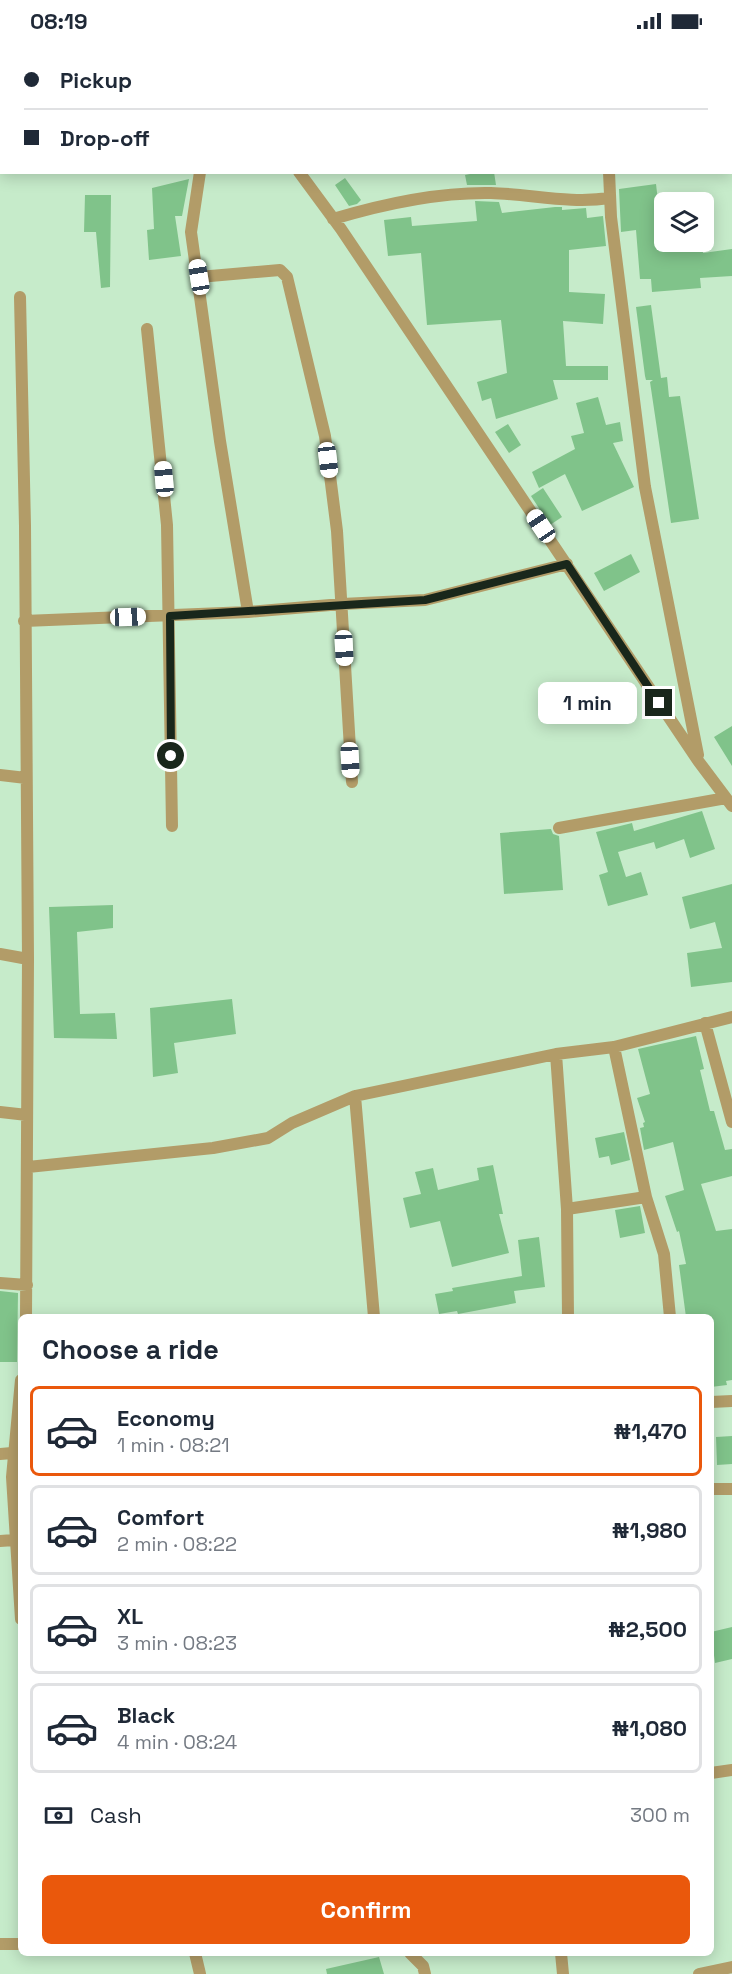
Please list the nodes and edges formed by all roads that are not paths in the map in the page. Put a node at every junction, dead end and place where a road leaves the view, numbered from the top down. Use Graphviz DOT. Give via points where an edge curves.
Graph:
graph roads {
  1 [pos="200,174"];
  2 [pos="300,174"];
  3 [pos="609,174"];
  4 [pos="610,198"];
  5 [pos="333,219"];
  6 [pos="199,277"];
  7 [pos="20,297"];
  8 [pos="147,329"];
  9 [pos="567,564"];
  10 [pos="342,603"];
  11 [pos="248,612"];
  12 [pos="170,616"];
  13 [pos="24,621"];
  14 [pos="699,762"];
  15 [pos="0,775"];
  16 [pos="26,778"];
  17 [pos="352,782"];
  18 [pos="729,802"];
  19 [pos="172,826"];
  20 [pos="559,828"];
  21 [pos="0,954"];
  22 [pos="28,958"];
  23 [pos="732,1017"];
  24 [pos="705,1023"];
  25 [pos="615,1047"];
  26 [pos="556,1054"];
  27 [pos="355,1096"];
  28 [pos="0,1112"];
  29 [pos="27,1115"];
  30 [pos="732,1122"];
  31 [pos="28,1167"];
  32 [pos="646,1197"];
  33 [pos="567,1209"];
  34 [pos="0,1283"];
  35 [pos="27,1285"];
  36 [pos="26,1314"];
  37 [pos="374,1314"];
  38 [pos="568,1314"];
  39 [pos="670,1314"];
  40 [pos="18,1395"];
  41 [pos="732,1401"];
  42 [pos="714,1402"];
  43 [pos="6,1453"];
  44 [pos="714,1489"];
  45 [pos="732,1489"];
  46 [pos="14,1540"];
  47 [pos="0,1541"];
  48 [pos="18,1585"];
  49 [pos="732,1770"];
  50 [pos="714,1773"];
  51 [pos="0,1944"];
  52 [pos="18,1944"];
  53 [pos="196,1956"];
  54 [pos="413,1956"];
  55 [pos="561,1956"];
  56 [pos="732,1967"];
  57 [pos="200,1974"];
  58 [pos="425,1974"];
  59 [pos="563,1974"];
  60 [pos="699,1974"];
  1 -- 6 [label="street" via="191,232"];
  2 -- 5 [label="street"];
  3 -- 4 [label="street"];
  4 -- 5 [label="street" via="586,201 489,193 379,206"];
  4 -- 14 [label="street" via="645,487"];
  5 -- 9 [label="street"];
  6 -- 10 [label="street" via="280,270 287,278 325,436"];
  6 -- 11 [label="street"];
  7 -- 13 [label="street"];
  8 -- 12 [label="street" via="167,525"];
  9 -- 10 [label="street" via="425,600"];
  9 -- 14 [label="street"];
  10 -- 11 [label="street"];
  10 -- 17 [label="street"];
  11 -- 12 [label="street"];
  12 -- 13 [label="street"];
  12 -- 19 [label="street"];
  13 -- 16 [label="street"];
  14 -- 18 [label="street"];
  15 -- 16 [label="street"];
  16 -- 22 [label="street"];
  18 -- 20 [label="street"];
  21 -- 22 [label="street"];
  22 -- 29 [label="street"];
  23 -- 24 [label="street"];
  24 -- 25 [label="street"];
  24 -- 30 [label="street"];
  25 -- 26 [label="street"];
  25 -- 32 [label="street"];
  26 -- 27 [label="street"];
  26 -- 33 [label="street"];
  27 -- 31 [label="street" via="292,1123 268,1138 213,1148"];
  27 -- 37 [label="street"];
  28 -- 29 [label="street"];
  29 -- 31 [label="street"];
  31 -- 35 [label="street"];
  32 -- 33 [label="street"];
  32 -- 39 [label="street" via="664,1254"];
  33 -- 38 [label="street"];
  34 -- 35 [label="street"];
  35 -- 36 [label="street"];
  40 -- 43 [label="street"];
  41 -- 42 [label="street"];
  43 -- 46 [label="street"];
  44 -- 45 [label="street"];
  46 -- 47 [label="street"];
  46 -- 48 [label="street"];
  49 -- 50 [label="street"];
  51 -- 52 [label="street"];
  53 -- 57 [label="street"];
  54 -- 58 [label="street"];
  55 -- 59 [label="street"];
  56 -- 60 [label="street"];
}
